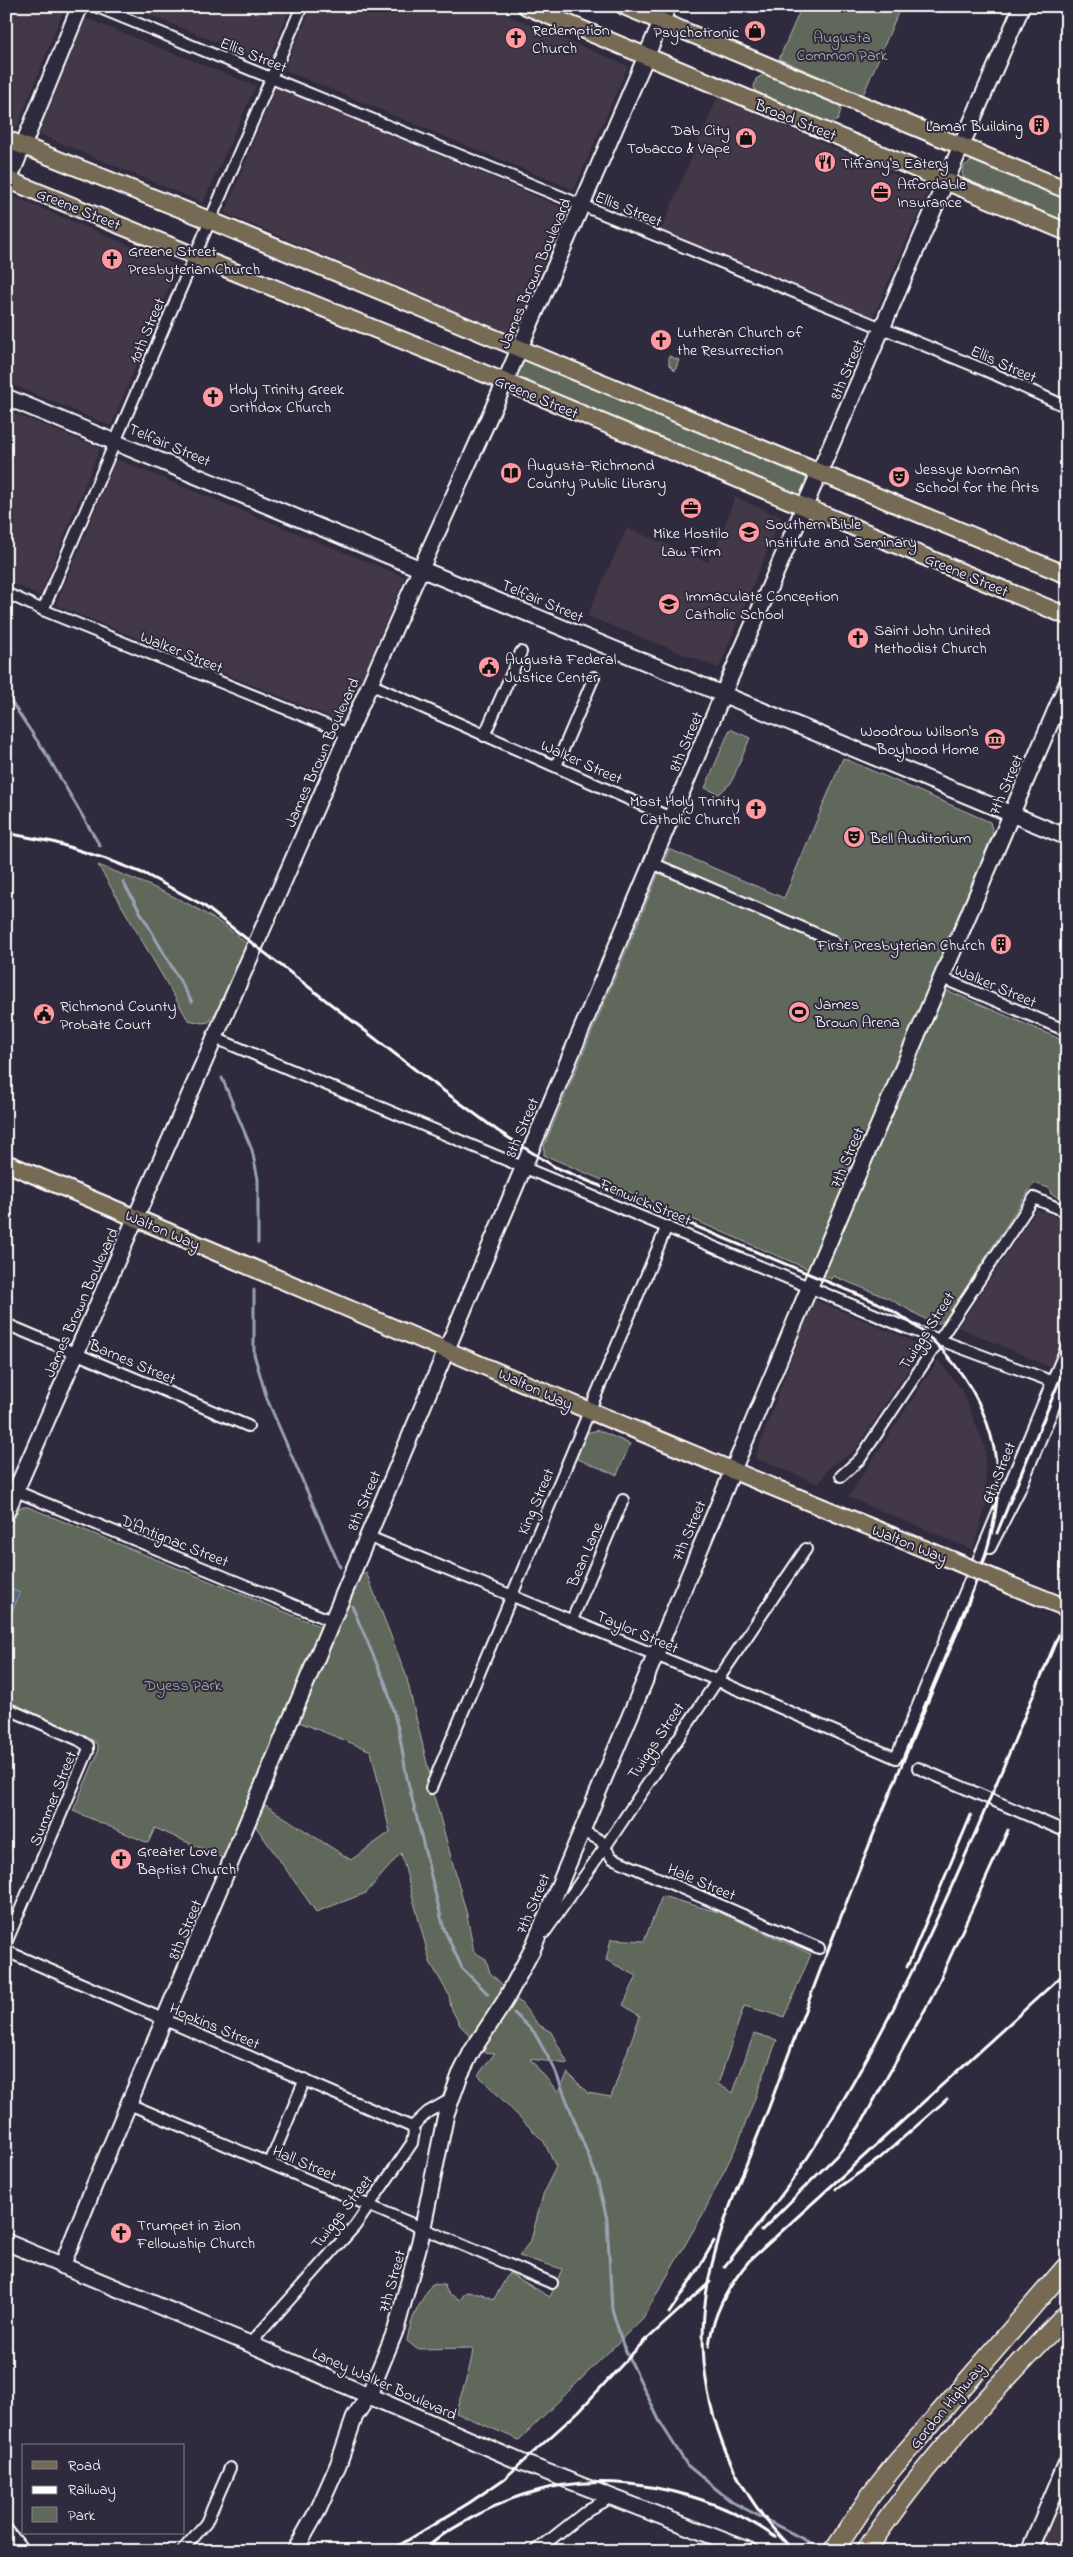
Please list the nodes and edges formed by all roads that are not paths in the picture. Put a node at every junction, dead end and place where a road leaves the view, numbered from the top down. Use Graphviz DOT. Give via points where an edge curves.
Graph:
graph roads {
  1 [pos="80,6"];
  2 [pos="95,6"];
  3 [pos="302,6"];
  4 [pos="526,6"];
  5 [pos="624,6"];
  6 [pos="668,6"];
  7 [pos="1022,6"];
  8 [pos="661,22"];
  9 [pos="646,56"];
  10 [pos="273,77"];
  11 [pos="6,139"];
  12 [pos="24,146"];
  13 [pos="961,146"];
  14 [pos="946,180"];
  15 [pos="7,182"];
  16 [pos="1067,190"];
  17 [pos="582,205"];
  18 [pos="209,220"];
  19 [pos="1067,232"];
  20 [pos="194,255"];
  21 [pos="883,328"];
  22 [pos="520,349"];
  23 [pos="505,382"];
  24 [pos="6,397"];
  25 [pos="1067,407"];
  26 [pos="115,441"];
  27 [pos="820,473"];
  28 [pos="805,507"];
  29 [pos="421,568"];
  30 [pos="1067,575"];
  31 [pos="6,593"];
  32 [pos="43,610"];
  33 [pos="1067,616"];
  34 [pos="521,652"];
  35 [pos="594,677"];
  36 [pos="370,684"];
  37 [pos="1067,684"];
  38 [pos="724,694"];
  39 [pos="348,734"];
  40 [pos="484,736"];
  41 [pos="556,766"];
  42 [pos="1011,814"];
  43 [pos="672,818"];
  44 [pos="1067,836"];
  45 [pos="652,863"];
  46 [pos="833,941"];
  47 [pos="942,978"];
  48 [pos="1067,1031"];
  49 [pos="215,1038"];
  50 [pos="6,1163"];
  51 [pos="524,1166"];
  52 [pos="1067,1212"];
  53 [pos="136,1218"];
  54 [pos="667,1226"];
  55 [pos="810,1286"];
  56 [pos="6,1324"];
  57 [pos="941,1340"];
  58 [pos="1067,1346"];
  59 [pos="446,1349"];
  60 [pos="76,1354"];
  61 [pos="1067,1375"];
  62 [pos="1052,1382"];
  63 [pos="1065,1387"];
  64 [pos="589,1412"];
  65 [pos="248,1426"];
  66 [pos="732,1472"];
  67 [pos="841,1476"];
  68 [pos="11,1489"];
  69 [pos="623,1500"];
  70 [pos="6,1513"];
  71 [pos="367,1536"];
  72 [pos="806,1549"];
  73 [pos="512,1596"];
  74 [pos="1067,1608"];
  75 [pos="958,1609"];
  76 [pos="334,1616"];
  77 [pos="572,1620"];
  78 [pos="655,1655"];
  79 [pos="716,1680"];
  80 [pos="6,1708"];
  81 [pos="896,1758"];
  82 [pos="918,1768"];
  83 [pos="431,1788"];
  84 [pos="582,1831"];
  85 [pos="1067,1832"];
  86 [pos="605,1847"];
  87 [pos="6,1943"];
  88 [pos="819,1948"];
  89 [pos="532,1950"];
  90 [pos="6,1951"];
  91 [pos="164,2020"];
  92 [pos="305,2079"];
  93 [pos="451,2099"];
  94 [pos="129,2104"];
  95 [pos="412,2127"];
  96 [pos="270,2164"];
  97 [pos="369,2206"];
  98 [pos="423,2228"];
  99 [pos="6,2242"];
  100 [pos="62,2266"];
  101 [pos="1067,2266"];
  102 [pos="552,2283"];
  103 [pos="1067,2314"];
  104 [pos="1067,2325"];
  105 [pos="250,2344"];
  106 [pos="369,2395"];
  107 [pos="1067,2462"];
  108 [pos="230,2468"];
  109 [pos="906,2495"];
  110 [pos="612,2497"];
  111 [pos="6,2528"];
  112 [pos="24,2551"];
  113 [pos="182,2551"];
  114 [pos="295,2551"];
  115 [pos="536,2551"];
  116 [pos="751,2551"];
  117 [pos="834,2551"];
  118 [pos="866,2551"];
  119 [pos="1029,2551"];
  1 -- 12 [label="street"];
  2 -- 10 [label="street, Ellis Street"];
  3 -- 10 [label="street, 10th Street"];
  4 -- 9 [label="main road, Broad Street"];
  5 -- 8 [label="main road"];
  6 -- 8 [label="street, James Brown Boulevard"];
  7 -- 13 [label="street, 8th Street"];
  8 -- 9 [label="street, James Brown Boulevard"];
  8 -- 13 [label="main road"];
  9 -- 14 [label="main road, Broad Street"];
  9 -- 17 [label="street, James Brown Boulevard"];
  10 -- 17 [label="street, Ellis Street"];
  10 -- 18 [label="street, 10th Street"];
  11 -- 12 [label="main road"];
  12 -- 15 [label="street"];
  12 -- 18 [label="main road"];
  13 -- 14 [label="street, 8th Street"];
  13 -- 16 [label="main road"];
  14 -- 19 [label="main road, Broad Street"];
  14 -- 21 [label="street, 8th Street"];
  15 -- 20 [label="main road, Greene Street"];
  17 -- 21 [label="street, Ellis Street"];
  17 -- 22 [label="street, James Brown Boulevard"];
  18 -- 20 [label="street, 10th Street"];
  18 -- 22 [label="main road"];
  20 -- 23 [label="main road, Greene Street"];
  20 -- 26 [label="street, 10th Street"];
  21 -- 25 [label="street, Ellis Street"];
  21 -- 27 [label="street, 8th Street"];
  22 -- 23 [label="street, James Brown Boulevard"];
  22 -- 27 [label="main road"];
  23 -- 28 [label="main road, Greene Street"];
  23 -- 29 [label="street, James Brown Boulevard"];
  24 -- 26 [label="street, Telfair Street"];
  26 -- 29 [label="street, Telfair Street"];
  26 -- 32 [label="street, 10th Street"];
  27 -- 28 [label="street, 8th Street"];
  27 -- 30 [label="main road"];
  28 -- 33 [label="main road, Greene Street"];
  28 -- 38 [label="street, 8th Street"];
  29 -- 36 [label="street, James Brown Boulevard"];
  29 -- 38 [label="street, Telfair Street"];
  31 -- 32 [label="street, Walker Street"];
  32 -- 39 [label="street, Walker Street"];
  34 -- 40 [label="street"];
  35 -- 41 [label="street"];
  36 -- 39 [label="street, James Brown Boulevard"];
  36 -- 40 [label="street, Walker Street"];
  37 -- 42 [label="street, 7th Street"];
  38 -- 42 [label="street, Telfair Street"];
  38 -- 43 [label="street, 8th Street"];
  39 -- 49 [label="street, James Brown Boulevard"];
  40 -- 41 [label="street, Walker Street"];
  41 -- 43 [label="street, Walker Street"];
  42 -- 44 [label="street, Telfair Street"];
  42 -- 47 [label="street, 7th Street"];
  43 -- 45 [label="street, 8th Street"];
  45 -- 46 [label="street"];
  45 -- 51 [label="street, 8th Street"];
  47 -- 48 [label="street, Walker Street"];
  47 -- 55 [label="street, 7th Street"];
  49 -- 51 [label="street, Fenwick Street"];
  49 -- 53 [label="street, James Brown Boulevard"];
  50 -- 53 [label="main road, Walton Way"];
  51 -- 54 [label="street, Fenwick Street"];
  51 -- 59 [label="street, 8th Street"];
  52 -- 57 [label="street, Twiggs Street" via="1034,1198"];
  53 -- 59 [label="main road, Walton Way"];
  53 -- 60 [label="street, James Brown Boulevard"];
  54 -- 55 [label="street, Fenwick Street"];
  54 -- 64 [label="street, King Street"];
  55 -- 57 [label="street, Fenwick Street"];
  55 -- 66 [label="street, 7th Street"];
  56 -- 60 [label="street, Barnes Street"];
  57 -- 62 [label="street, Fenwick Street"];
  57 -- 67 [label="street, Twiggs Street" via="860,1460"];
  58 -- 62 [label="street, 6th Street"];
  59 -- 64 [label="main road, Walton Way"];
  59 -- 71 [label="street, 8th Street"];
  60 -- 65 [label="street, Barnes Street"];
  60 -- 68 [label="street, James Brown Boulevard"];
  61 -- 63 [label="street, 6th Street"];
  62 -- 63 [label="street, Fenwick Street"];
  62 -- 75 [label="street, 6th Street"];
  63 -- 75 [label="street, 6th Street" via="1019,1491"];
  64 -- 66 [label="main road, Walton Way"];
  64 -- 73 [label="street, King Street"];
  66 -- 74 [label="main road, Walton Way, bridge"];
  66 -- 78 [label="street, 7th Street"];
  68 -- 70 [label="street, James Brown Boulevard"];
  68 -- 76 [label="street, D'Antignac Street"];
  69 -- 77 [label="street, Bean Lane"];
  71 -- 73 [label="street, Taylor Street"];
  71 -- 76 [label="street, 8th Street"];
  72 -- 79 [label="street, Twiggs Street"];
  73 -- 77 [label="street, Taylor Street"];
  73 -- 83 [label="street, King Street"];
  75 -- 81 [label="street, 6th Street"];
  76 -- 91 [label="street, 8th Street"];
  77 -- 78 [label="street, Taylor Street"];
  78 -- 79 [label="street, Taylor Street"];
  78 -- 84 [label="street, 7th Street"];
  79 -- 81 [label="street, Taylor Street"];
  79 -- 86 [label="street, Twiggs Street"];
  80 -- 87 [label="street, Summer Street" via="88,1746 87,1758"];
  82 -- 85 [label="street"];
  84 -- 86 [label="street, Hale Street" via="600,1840"];
  84 -- 89 [label="street, 7th Street"];
  86 -- 88 [label="street, Hale Street" via="612,1858"];
  86 -- 89 [label="street, Twiggs Street"];
  89 -- 93 [label="street, 7th Street" via="467,2060"];
  90 -- 91 [label="street, Hopkins Street"];
  91 -- 92 [label="street, Hopkins Street"];
  91 -- 94 [label="street, 8th Street"];
  92 -- 95 [label="street, Hopkins Street"];
  92 -- 96 [label="street"];
  93 -- 95 [label="street" via="428,2112"];
  93 -- 98 [label="street, 7th Street"];
  94 -- 96 [label="street, Hall Street"];
  94 -- 100 [label="street, 8th Street"];
  95 -- 97 [label="street, Twiggs Street" via="412,2143"];
  96 -- 97 [label="street, Hall Street"];
  97 -- 98 [label="street, Hall Street"];
  97 -- 105 [label="street, Twiggs Street" via="344,2239"];
  98 -- 102 [label="street, Hall Street"];
  98 -- 106 [label="street, 7th Street" via="396,2328"];
  99 -- 100 [label="street, Laney Walker Boulevard"];
  100 -- 105 [label="street, Laney Walker Boulevard"];
  101 -- 117 [label="highway, Gordon Highway" via="930,2422 871,2496"];
  103 -- 109 [label="highway, Gordon Highway" via="953,2438"];
  104 -- 109 [label="highway" via="964,2438"];
  105 -- 106 [label="street, Laney Walker Boulevard"];
  106 -- 110 [label="street, Laney Walker Boulevard" via="521,2462"];
  106 -- 114 [label="street" via="355,2416 319,2508"];
  107 -- 119 [label="street"];
  108 -- 113 [label="street" via="206,2523"];
  109 -- 118 [label="highway, Gordon Highway"];
  110 -- 115 [label="street" via="588,2509"];
  110 -- 116 [label="street, Laney Walker Boulevard"];
  111 -- 112 [label="street"];
}
